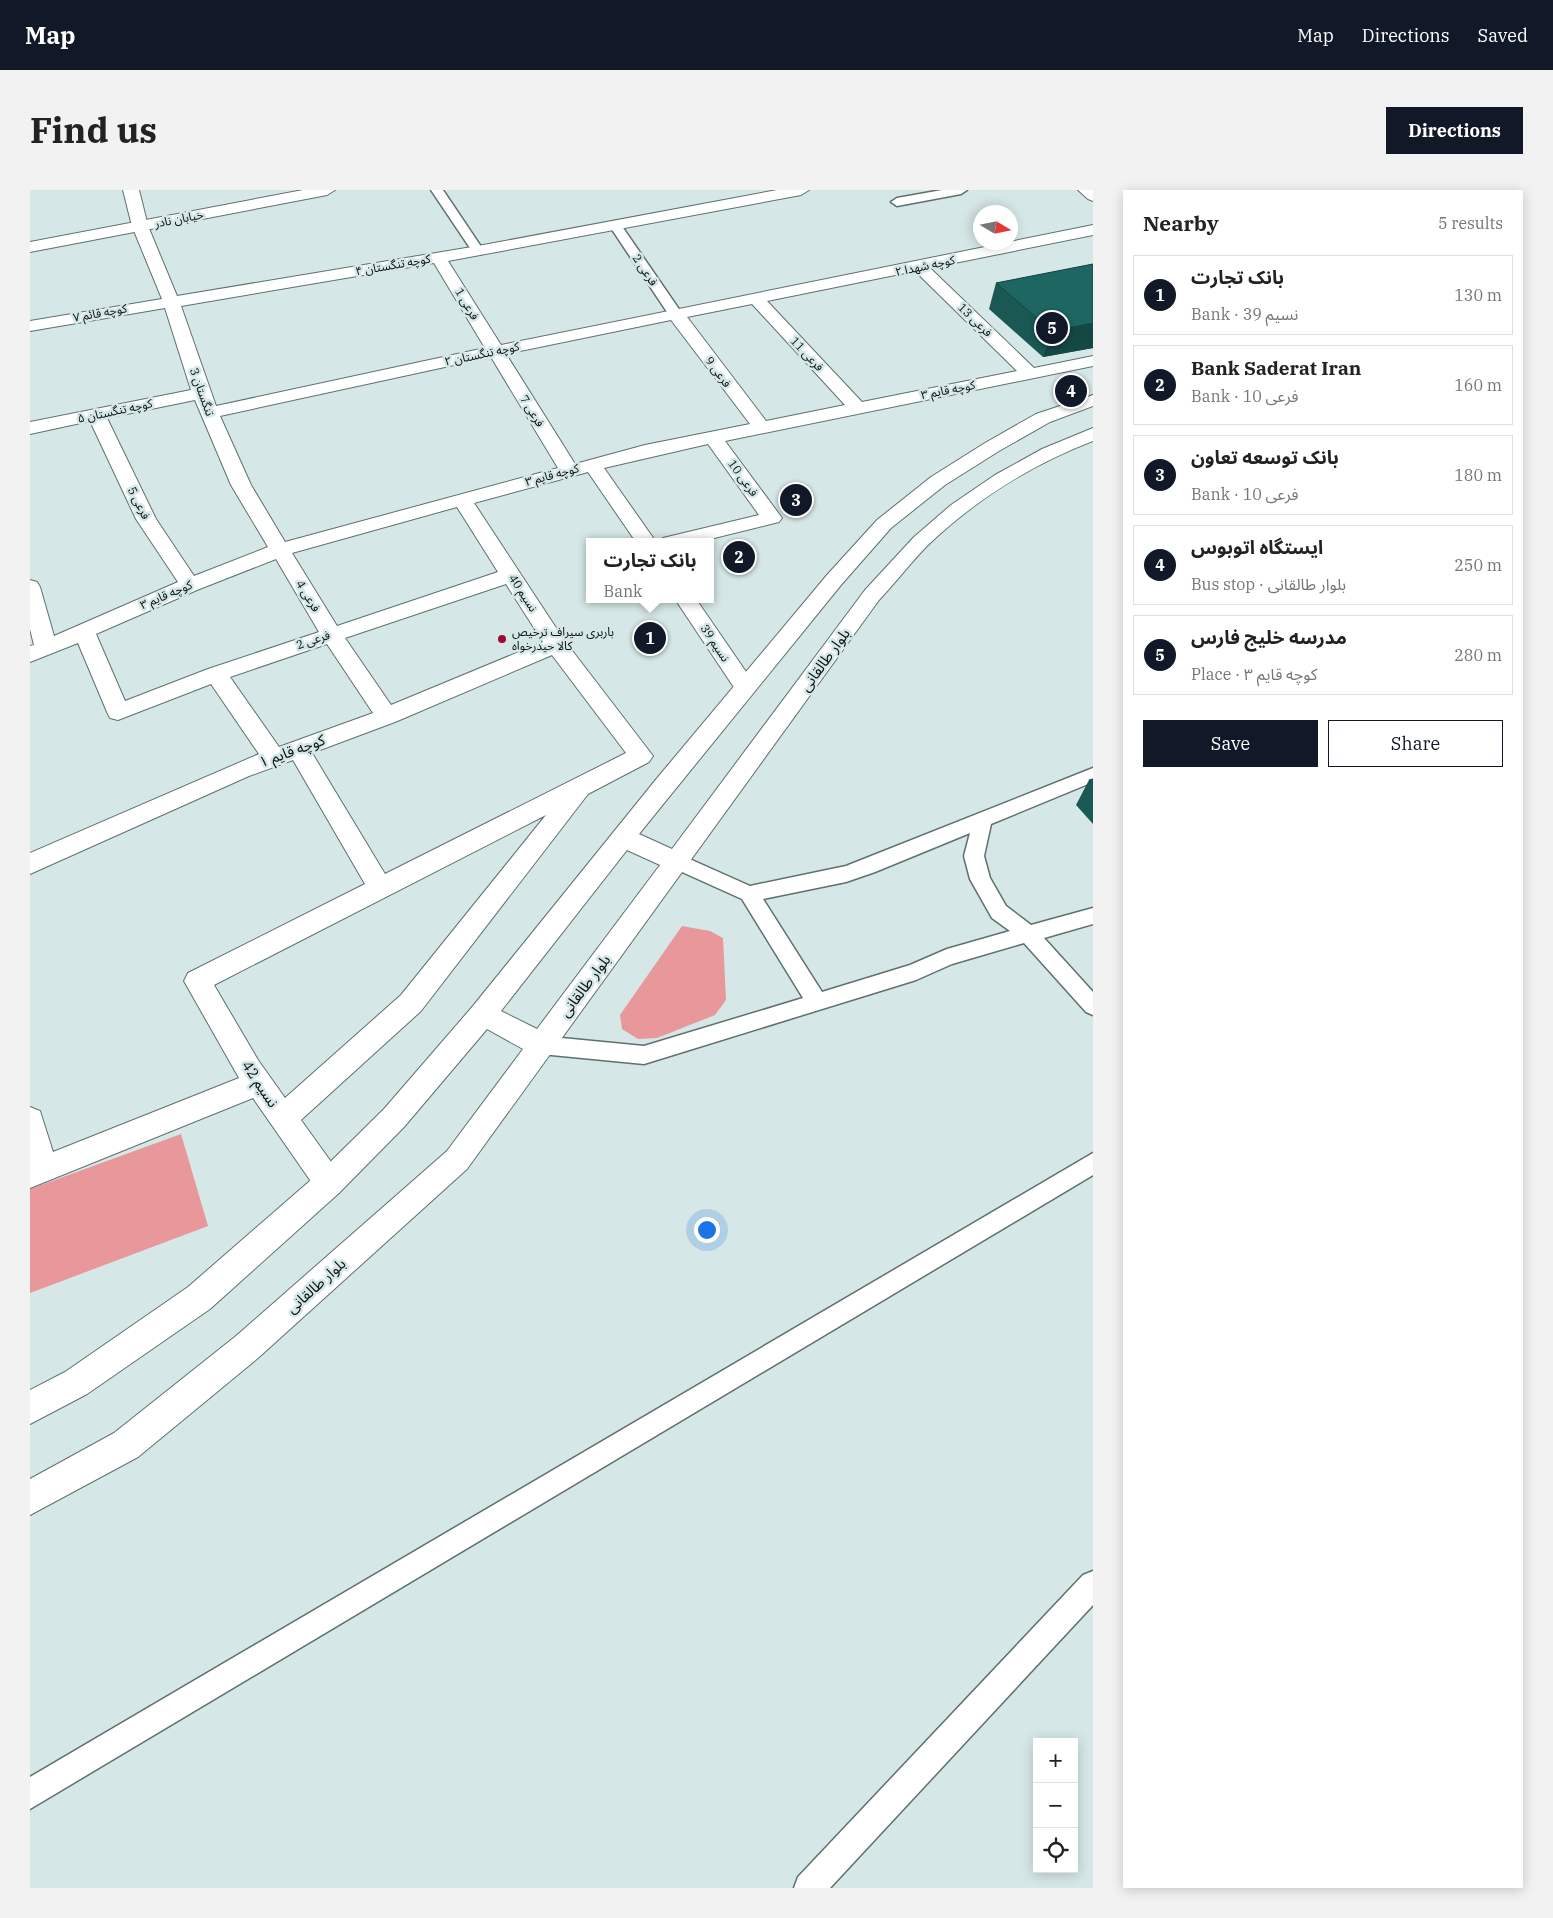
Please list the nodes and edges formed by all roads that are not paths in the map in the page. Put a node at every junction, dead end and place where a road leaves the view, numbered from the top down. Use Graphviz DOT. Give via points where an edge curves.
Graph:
graph roads {
  1 [pos="131,190"];
  2 [pos="327,190"];
  3 [pos="437,190"];
  4 [pos="801,190"];
  5 [pos="961,190"];
  6 [pos="1086,190"];
  7 [pos="1093,196"];
  8 [pos="897,202"];
  9 [pos="615,225"];
  10 [pos="140,226"];
  11 [pos="1093,230"];
  12 [pos="30,247"];
  13 [pos="478,251"];
  14 [pos="438,257"];
  15 [pos="920,267"];
  16 [pos="756,299"];
  17 [pos="171,301"];
  18 [pos="676,315"];
  19 [pos="30,326"];
  20 [pos="495,351"];
  21 [pos="1093,361"];
  22 [pos="1030,374"];
  23 [pos="201,393"];
  24 [pos="1093,400"];
  25 [pos="858,408"];
  26 [pos="209,413"];
  27 [pos="96,415"];
  28 [pos="30,428"];
  29 [pos="762,428"];
  30 [pos="1093,434"];
  31 [pos="713,437"];
  32 [pos="593,465"];
  33 [pos="569,470"];
  34 [pos="462,500"];
  35 [pos="643,538"];
  36 [pos="687,538"];
  37 [pos="280,550"];
  38 [pos="511,575"];
  39 [pos="190,585"];
  40 [pos="30,587"];
  41 [pos="688,603"];
  42 [pos="84,630"];
  43 [pos="331,634"];
  44 [pos="556,645"];
  45 [pos="38,652"];
  46 [pos="216,674"];
  47 [pos="745,687"];
  48 [pos="387,716"];
  49 [pos="298,749"];
  50 [pos="274,758"];
  51 [pos="1093,775"];
  52 [pos="582,787"];
  53 [pos="983,820"];
  54 [pos="623,837"];
  55 [pos="678,862"];
  56 [pos="30,864"];
  57 [pos="381,889"];
  58 [pos="750,894"];
  59 [pos="1093,916"];
  60 [pos="1030,936"];
  61 [pos="817,1002"];
  62 [pos="1093,1006"];
  63 [pos="483,1014"];
  64 [pos="541,1045"];
  65 [pos="258,1083"];
  66 [pos="283,1118"];
  67 [pos="30,1120"];
  68 [pos="1093,1163"];
  69 [pos="36,1173"];
  70 [pos="329,1184"];
  71 [pos="76,1384"];
  72 [pos="30,1388"];
  73 [pos="30,1408"];
  74 [pos="30,1498"];
  75 [pos="1093,1585"];
  76 [pos="30,1794"];
  77 [pos="809,1888"];
  1 -- 10 [label="street, تنگستان 3"];
  2 -- 10 [label="street, خیابان نادر"];
  3 -- 13 [label="lane"];
  4 -- 9 [label="street, کوچه تنگستان ۴"];
  5 -- 8 [label="lane"];
  6 -- 7 [label="street"];
  9 -- 13 [label="street, کوچه تنگستان ۴"];
  9 -- 18 [label="lane, فرعی 2"];
  10 -- 12 [label="street, خیابان نادر"];
  10 -- 17 [label="street, تنگستان 3"];
  11 -- 15 [label="street, کوچه شهدا ۲"];
  13 -- 14 [label="street, کوچه تنگستان ۴"];
  14 -- 17 [label="street, کوچه تنگستان ۴"];
  14 -- 20 [label="street, فرعی 1"];
  15 -- 16 [label="street, کوچه شهدا ۲"];
  15 -- 22 [label="street, فرعی 13"];
  16 -- 18 [label="street, کوچه تنگستان ۲"];
  16 -- 25 [label="street, فرعی 11"];
  17 -- 19 [label="street, کوچه قائم ۷"];
  17 -- 23 [label="street, تنگستان 3"];
  18 -- 20 [label="street, کوچه تنگستان ۲"];
  18 -- 29 [label="street, فرعی 9"];
  20 -- 26 [label="street, کوچه تنگستان ۲"];
  20 -- 33 [label="street, فرعی 7"];
  21 -- 22 [label="street, کوچه قایم ۳"];
  22 -- 25 [label="street, کوچه قایم ۳"];
  23 -- 26 [label="street, تنگستان 3"];
  23 -- 27 [label="street, کوچه تنگستان ۵"];
  24 -- 47 [label="street" via="1043,418 992,447 938,481 884,524"];
  25 -- 29 [label="street, کوچه قایم ۳"];
  26 -- 37 [label="street, تنگستان 3" via="241,485"];
  27 -- 28 [label="street, کوچه تنگستان ۵"];
  27 -- 39 [label="street, فرعی 5" via="146,519"];
  29 -- 31 [label="street, کوچه قایم ۳"];
  30 -- 55 [label="street, بلوار طالقانی" via="1026,465 974,498 922,540 872,594"];
  31 -- 32 [label="street, کوچه قایم ۳" via="645,450"];
  31 -- 36 [label="street, فرعی 10" via="772,518"];
  32 -- 33 [label="street, کوچه قایم ۳"];
  32 -- 35 [label="street"];
  33 -- 34 [label="street, کوچه قایم ۳"];
  34 -- 37 [label="street, کوچه قایم ۳"];
  34 -- 38 [label="street, نسیم 40"];
  37 -- 39 [label="street, کوچه قایم ۳"];
  37 -- 43 [label="street, فرعی 4"];
  38 -- 43 [label="street, فرعی 2"];
  38 -- 44 [label="street, نسیم 40"];
  39 -- 42 [label="street, کوچه قایم ۳"];
  40 -- 45 [label="street"];
  41 -- 47 [label="street, نسیم 39"];
  42 -- 45 [label="street, کوچه قایم ۳"];
  42 -- 46 [label="street, فرعی 2" via="118,712"];
  43 -- 46 [label="street, فرعی 2"];
  43 -- 48 [label="street, فرعی 4"];
  44 -- 48 [label="street, کوچه قایم ۱"];
  44 -- 52 [label="street, نسیم 40" via="641,756"];
  46 -- 50 [label="street"];
  47 -- 54 [label="street"];
  48 -- 49 [label="street, کوچه قایم ۱"];
  49 -- 50 [label="street, کوچه قایم ۱"];
  49 -- 57 [label="street"];
  50 -- 56 [label="street, کوچه قایم ۱"];
  51 -- 53 [label="lane"];
  52 -- 57 [label="street"];
  52 -- 66 [label="street" via="411,1003"];
  53 -- 58 [label="lane" via="860,869"];
  53 -- 60 [label="lane" via="974,856 980,879 999,912"];
  54 -- 55 [label="street"];
  54 -- 63 [label="street"];
  55 -- 58 [label="lane"];
  55 -- 64 [label="street, بلوار طالقانی"];
  57 -- 65 [label="street, نسیم 42" via="197,980"];
  58 -- 61 [label="lane"];
  59 -- 60 [label="lane"];
  60 -- 61 [label="lane" via="947,957 916,972"];
  60 -- 62 [label="lane"];
  61 -- 64 [label="lane" via="644,1055"];
  63 -- 64 [label="street"];
  63 -- 70 [label="street" via="394,1118"];
  64 -- 74 [label="street, بلوار طالقانی" via="457,1160 291,1308 126,1445"];
  65 -- 66 [label="street, نسیم 42"];
  65 -- 69 [label="street"];
  66 -- 70 [label="street, نسیم 42"];
  67 -- 69 [label="street"];
  68 -- 76 [label="lane"];
  70 -- 71 [label="street" via="199,1298"];
  71 -- 72 [label="street"];
  71 -- 73 [label="street"];
  75 -- 77 [label="lane"];
}
